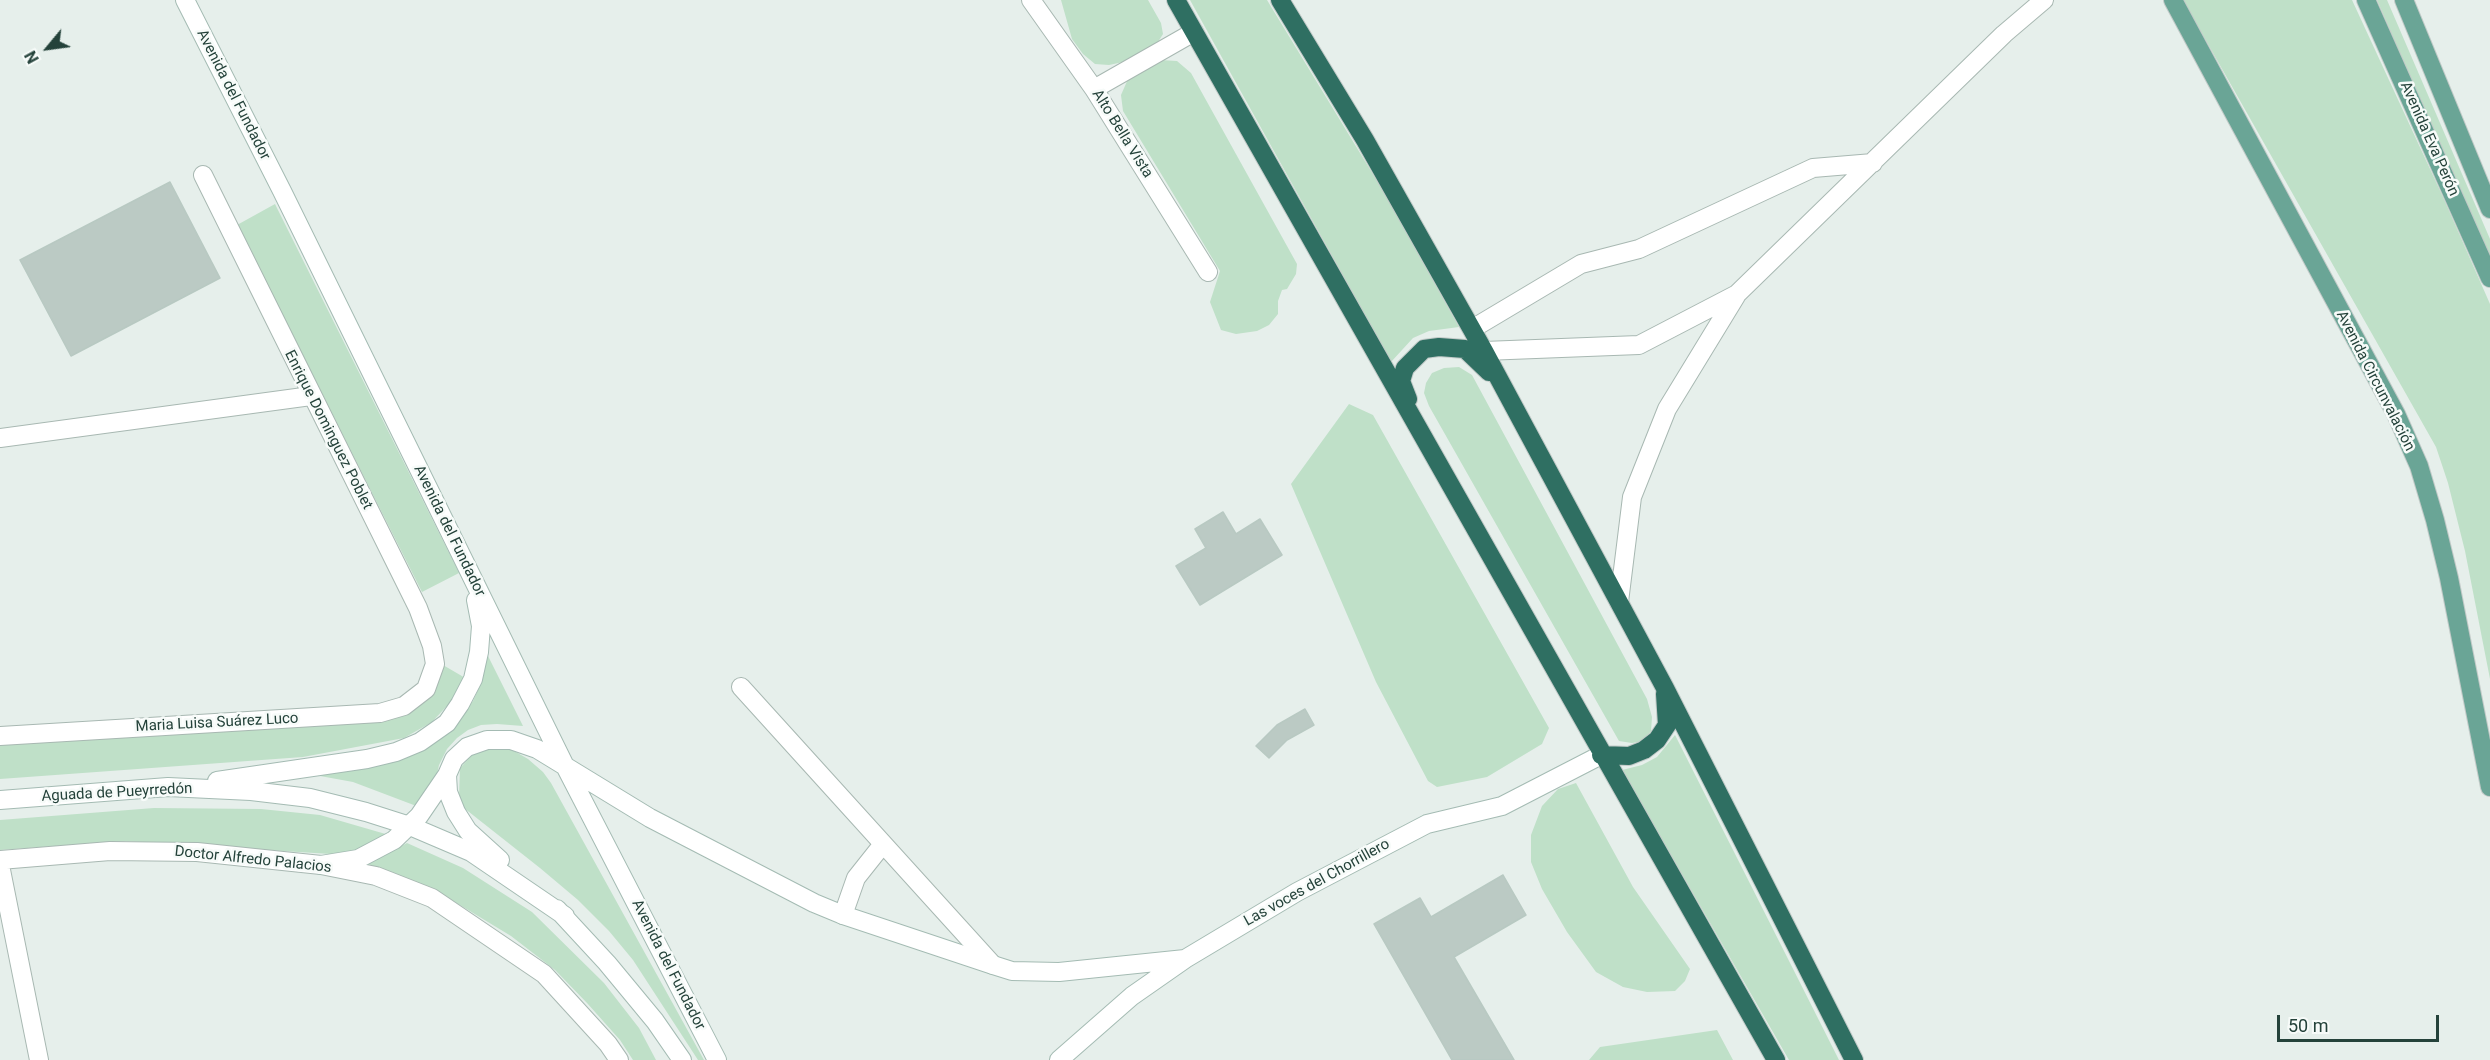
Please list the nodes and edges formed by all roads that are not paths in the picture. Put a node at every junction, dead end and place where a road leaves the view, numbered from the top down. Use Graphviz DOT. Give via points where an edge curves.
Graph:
graph roads {
  1 [pos="185,0"];
  2 [pos="1031,0"];
  3 [pos="1176,0"];
  4 [pos="1280,0"];
  5 [pos="2044,0"];
  6 [pos="2366,0"];
  7 [pos="2404,0"];
  8 [pos="2173,2"];
  9 [pos="1194,33"];
  10 [pos="1094,88"];
  11 [pos="1873,163"];
  12 [pos="203,175"];
  13 [pos="2490,209"];
  14 [pos="1208,272"];
  15 [pos="2490,278"];
  16 [pos="1737,294"];
  17 [pos="1472,329"];
  18 [pos="1484,351"];
  19 [pos="311,396"];
  20 [pos="1516,410"];
  21 [pos="1421,435"];
  22 [pos="0,438"];
  23 [pos="473,579"];
  24 [pos="1619,602"];
  25 [pos="741,687"];
  26 [pos="1665,688"];
  27 [pos="426,689"];
  28 [pos="0,735"];
  29 [pos="1601,754"];
  30 [pos="564,764"];
  31 [pos="447,775"];
  32 [pos="2490,787"];
  33 [pos="168,788"];
  34 [pos="0,800"];
  35 [pos="410,826"];
  36 [pos="883,844"];
  37 [pos="0,860"];
  38 [pos="0,865"];
  39 [pos="321,865"];
  40 [pos="843,915"];
  41 [pos="565,916"];
  42 [pos="1798,948"];
  43 [pos="1185,959"];
  44 [pos="993,965"];
  45 [pos="1773,1056"];
  46 [pos="39,1060"];
  47 [pos="619,1060"];
  48 [pos="682,1060"];
  49 [pos="717,1060"];
  50 [pos="1059,1060"];
  51 [pos="1854,1060"];
  52 [pos="1863,1060"];
  1 -- 23 [label="street, Avenida del Fundador"];
  2 -- 10 [label="street, Alto Bella Vista"];
  3 -- 9 [label="highway"];
  4 -- 17 [label="highway"];
  5 -- 11 [label="street"];
  6 -- 15 [label="main road, Avenida Eva Perón"];
  7 -- 13 [label="main road, Avenida Eva Perón"];
  8 -- 32 [label="main road, Avenida Circunvalación" via="2396,414 2419,466 2446,566"];
  9 -- 10 [label="street"];
  9 -- 21 [label="highway"];
  10 -- 14 [label="street, Alto Bella Vista"];
  11 -- 16 [label="street"];
  11 -- 17 [label="street" via="1813,168 1639,249 1581,264"];
  12 -- 19 [label="street, Enrique Dominguez Poblet"];
  16 -- 18 [label="street" via="1639,345"];
  16 -- 24 [label="street" via="1667,409 1632,497"];
  17 -- 18 [label="highway"];
  18 -- 20 [label="highway"];
  19 -- 22 [label="street"];
  19 -- 27 [label="street, Enrique Dominguez Poblet" via="418,608 435,664"];
  20 -- 21 [label="highway" via="1486,368 1465,349 1424,349 1405,368 1401,381"];
  20 -- 24 [label="highway"];
  21 -- 29 [label="highway"];
  23 -- 30 [label="street, Avenida del Fundador"];
  23 -- 33 [label="street" via="481,626 473,680 447,723 420,742 367,759"];
  24 -- 26 [label="highway"];
  25 -- 36 [label="street"];
  26 -- 29 [label="highway" via="1666,725 1657,740 1629,756"];
  26 -- 42 [label="highway"];
  27 -- 28 [label="street, Maria Luisa Suárez Luco" via="404,706 380,713"];
  29 -- 43 [label="street, Las voces del Chorrillero" via="1502,806 1422,826 1297,892"];
  29 -- 45 [label="highway"];
  30 -- 31 [label="street" via="511,740 487,740 467,747 454,759"];
  30 -- 40 [label="street" via="650,818"];
  30 -- 49 [label="street, Avenida del Fundador"];
  31 -- 35 [label="street"];
  31 -- 41 [label="street" via="448,792 468,831"];
  33 -- 34 [label="street, Aguada de Pueyrredón"];
  33 -- 35 [label="street, Aguada de Pueyrredón" via="310,798"];
  35 -- 39 [label="street" via="358,859"];
  35 -- 41 [label="street, Aguada de Pueyrredón" via="471,852"];
  36 -- 40 [label="street" via="856,878"];
  36 -- 44 [label="street"];
  37 -- 39 [label="street, Doctor Alfredo Palacios" via="154,851"];
  38 -- 46 [label="street"];
  39 -- 47 [label="street, Doctor Alfredo Palacios" via="376,876 432,898 544,974"];
  40 -- 44 [label="street"];
  41 -- 48 [label="street" via="655,1021"];
  42 -- 51 [label="highway"];
  42 -- 52 [label="highway"];
  43 -- 44 [label="street" via="1059,972 1012,971"];
  43 -- 50 [label="street, Las voces del Chorrillero" via="1132,996"];
}
